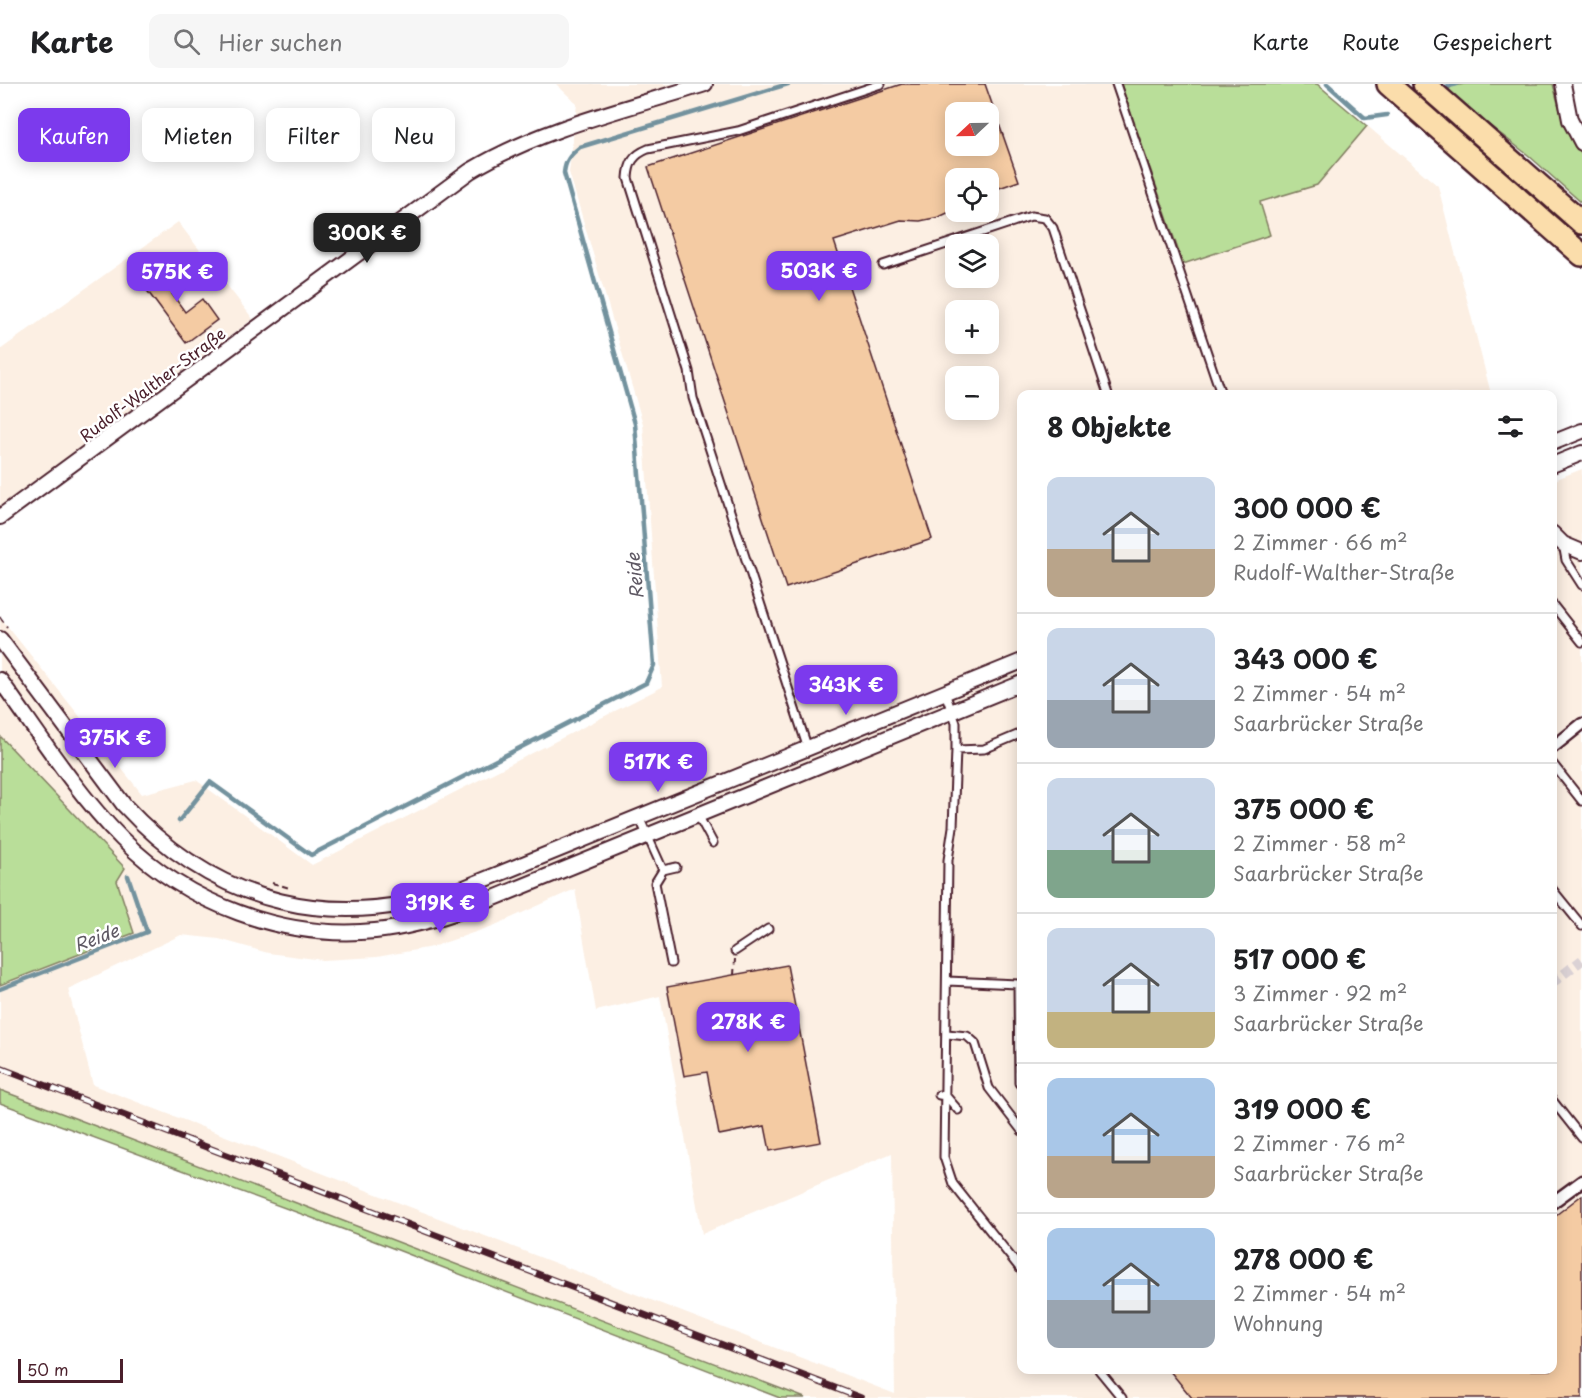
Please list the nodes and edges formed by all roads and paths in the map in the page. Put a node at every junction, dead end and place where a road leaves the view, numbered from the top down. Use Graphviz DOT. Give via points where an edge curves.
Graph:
graph roads {
  1 [pos="705,84"];
  2 [pos="881,84"];
  3 [pos="1116,84"];
  4 [pos="1388,84"];
  5 [pos="1424,84"];
  6 [pos="1563,86"];
  7 [pos="1582,143"];
  8 [pos="1582,223"];
  9 [pos="1582,255"];
  10 [pos="883,265"];
  11 [pos="1107,390"];
  12 [pos="1220,390"];
  13 [pos="1582,431"];
  14 [pos="1557,441"];
  15 [pos="1582,453"];
  16 [pos="1557,463"];
  17 [pos="0,517"];
  18 [pos="1557,538"];
  19 [pos="1563,544"];
  20 [pos="1582,552"];
  21 [pos="1582,585"];
  22 [pos="1557,610"];
  23 [pos="0,617"];
  24 [pos="4,633"];
  25 [pos="1582,642"];
  26 [pos="4,654"];
  27 [pos="1017,663"];
  28 [pos="0,680"];
  29 [pos="1017,685"];
  30 [pos="945,693"];
  31 [pos="952,712"];
  32 [pos="1582,724"];
  33 [pos="1017,735"];
  34 [pos="1557,744"];
  35 [pos="808,749"];
  36 [pos="956,750"];
  37 [pos="1557,769"];
  38 [pos="1582,801"];
  39 [pos="698,815"];
  40 [pos="639,817"];
  41 [pos="647,836"];
  42 [pos="712,843"];
  43 [pos="676,867"];
  44 [pos="663,870"];
  45 [pos="271,882"];
  46 [pos="294,889"];
  47 [pos="1557,895"];
  48 [pos="1582,926"];
  49 [pos="768,929"];
  50 [pos="735,951"];
  51 [pos="671,963"];
  52 [pos="734,975"];
  53 [pos="947,981"];
  54 [pos="1017,984"];
  55 [pos="947,1034"];
  56 [pos="942,1096"];
  57 [pos="1557,1106"];
  58 [pos="958,1110"];
  59 [pos="1017,1124"];
  60 [pos="1582,1138"];
  61 [pos="1582,1181"];
  62 [pos="1557,1199"];
  63 [pos="1017,1265"];
  64 [pos="1102,1374"];
  65 [pos="1122,1398"];
  1 -- 17 [label="street, Rudolf-Walther-Straße" via="539,137 494,156"];
  2 -- 35 [label="lane" via="738,131 648,149 635,156 628,178 689,371 693,398"];
  3 -- 12 [label="lane"];
  4 -- 9 [label="main road"];
  5 -- 8 [label="main road"];
  6 -- 7 [label="street" via="1570,120"];
  10 -- 11 [label="lane" via="1031,216 1045,218 1053,228"];
  13 -- 14 [label="street"];
  15 -- 16 [label="street"];
  18 -- 19 [label="street"];
  19 -- 20 [label="street"];
  19 -- 21 [label="lane" via="1566,560"];
  22 -- 25 [label="lane"];
  23 -- 24 [label="path"];
  24 -- 26 [label="street"];
  26 -- 40 [label="street" via="142,825 196,866 232,884 280,900 349,911 420,902"];
  27 -- 30 [label="street"];
  28 -- 41 [label="street" via="105,822 141,857 204,898 274,924 349,932 425,922"];
  29 -- 31 [label="street"];
  30 -- 31 [label="lane"];
  30 -- 35 [label="street"];
  31 -- 36 [label="lane" via="957,729"];
  31 -- 39 [label="street"];
  32 -- 34 [label="street"];
  33 -- 36 [label="lane" via="984,749"];
  35 -- 40 [label="street"];
  36 -- 53 [label="lane" via="948,860"];
  37 -- 38 [label="lane"];
  39 -- 41 [label="street"];
  39 -- 42 [label="lane"];
  40 -- 41 [label="lane"];
  41 -- 44 [label="lane"];
  43 -- 44 [label="lane"];
  44 -- 51 [label="lane" via="655,883"];
  45 -- 46 [label="path"];
  47 -- 48 [label="lane"];
  49 -- 50 [label="lane"];
  50 -- 52 [label="path"];
  53 -- 54 [label="lane"];
  53 -- 55 [label="lane"];
  55 -- 56 [label="lane"];
  55 -- 59 [label="lane" via="967,1036 975,1042 989,1088"];
  56 -- 58 [label="lane"];
  56 -- 63 [label="lane" via="944,1157 953,1184"];
  57 -- 60 [label="lane"];
  61 -- 62 [label="street"];
  64 -- 65 [label="lane"];
}
